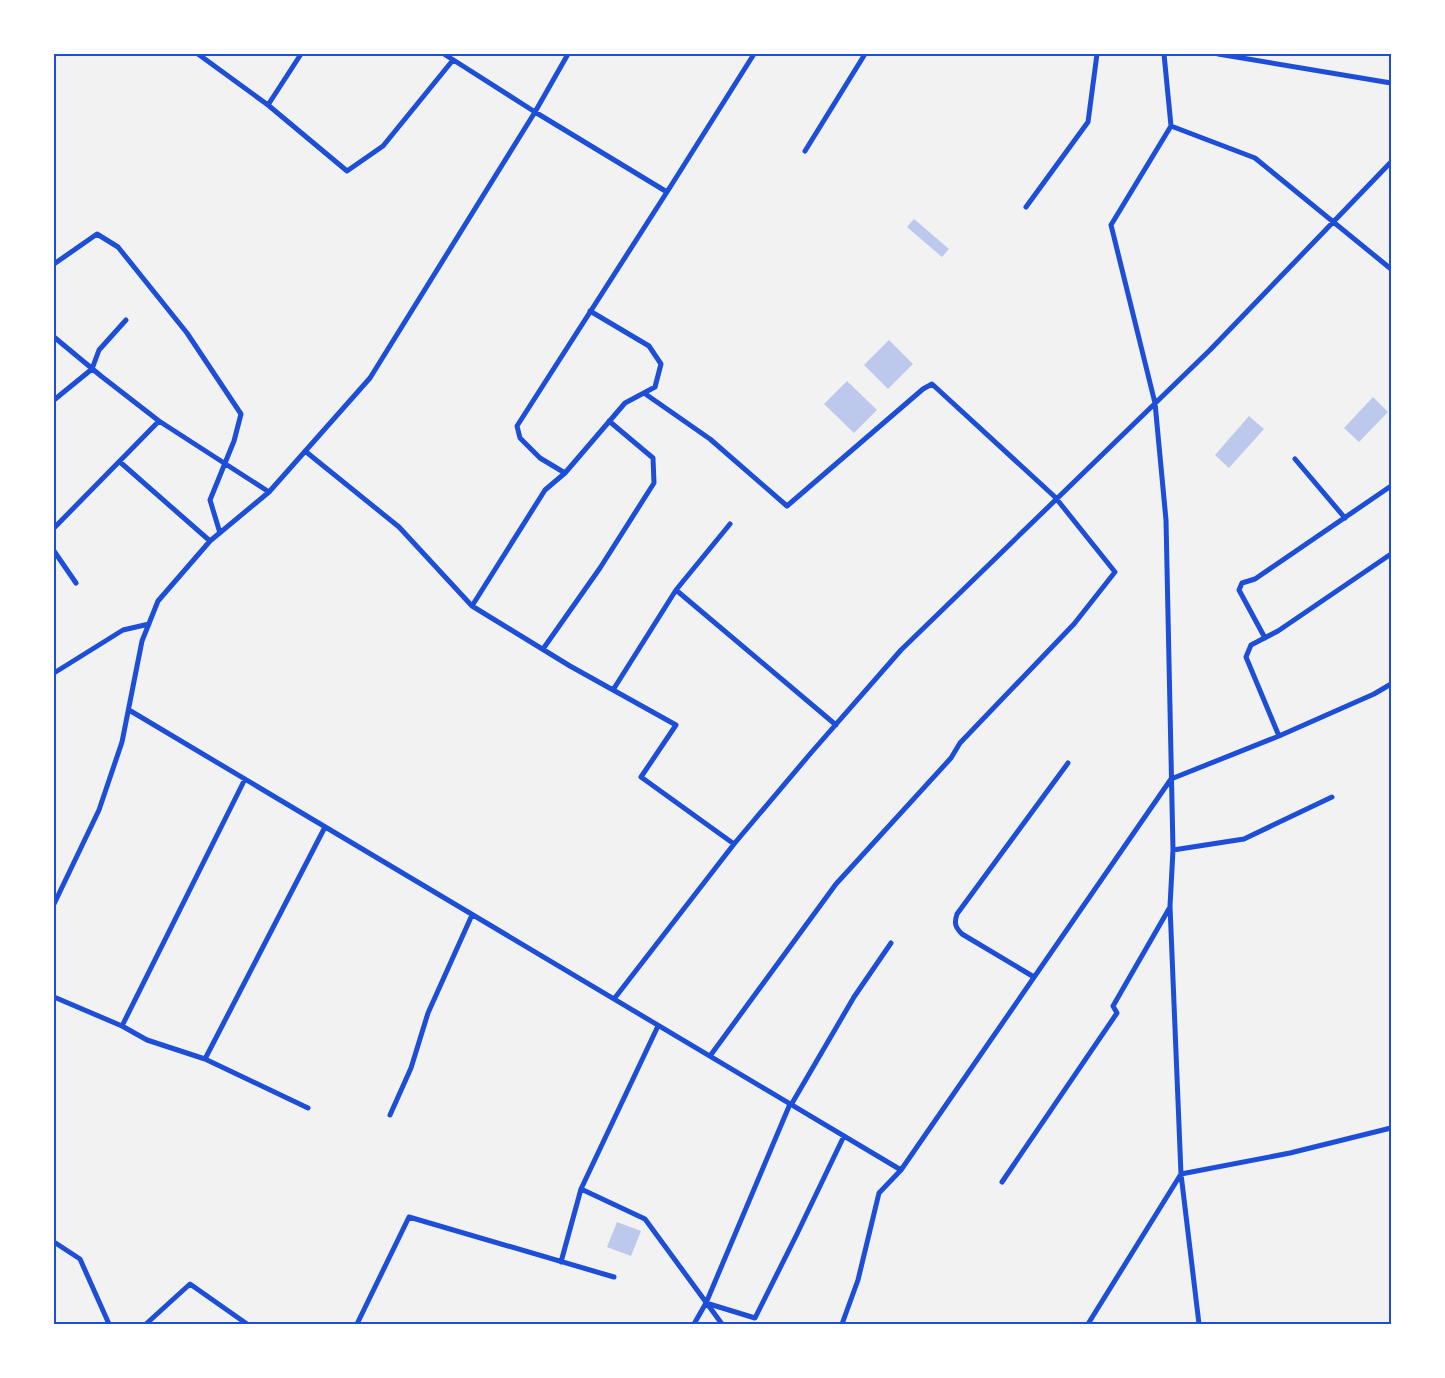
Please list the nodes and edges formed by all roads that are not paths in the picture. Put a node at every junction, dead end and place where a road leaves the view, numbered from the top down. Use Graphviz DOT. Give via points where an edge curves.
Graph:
graph roads {
  1 [pos="198,54"];
  2 [pos="301,54"];
  3 [pos="444,54"];
  4 [pos="568,54"];
  5 [pos="754,54"];
  6 [pos="865,54"];
  7 [pos="1097,54"];
  8 [pos="1164,54"];
  9 [pos="1218,54"];
  10 [pos="453,60"];
  11 [pos="1391,83"];
  12 [pos="268,106"];
  13 [pos="535,112"];
  14 [pos="1171,126"];
  15 [pos="805,151"];
  16 [pos="1391,162"];
  17 [pos="667,192"];
  18 [pos="1026,206"];
  19 [pos="1334,221"];
  20 [pos="54,264"];
  21 [pos="1391,269"];
  22 [pos="590,311"];
  23 [pos="126,320"];
  24 [pos="54,337"];
  25 [pos="92,369"];
  26 [pos="644,393"];
  27 [pos="54,400"];
  28 [pos="1154,403"];
  29 [pos="159,421"];
  30 [pos="609,421"];
  31 [pos="305,451"];
  32 [pos="1295,459"];
  33 [pos="120,462"];
  34 [pos="226,464"];
  35 [pos="565,473"];
  36 [pos="1391,486"];
  37 [pos="270,492"];
  38 [pos="1056,499"];
  39 [pos="1345,518"];
  40 [pos="730,524"];
  41 [pos="54,528"];
  42 [pos="220,533"];
  43 [pos="210,541"];
  44 [pos="54,551"];
  45 [pos="1391,554"];
  46 [pos="76,583"];
  47 [pos="676,590"];
  48 [pos="472,606"];
  49 [pos="149,624"];
  50 [pos="1265,638"];
  51 [pos="543,649"];
  52 [pos="54,673"];
  53 [pos="1391,684"];
  54 [pos="613,690"];
  55 [pos="129,710"];
  56 [pos="836,725"];
  57 [pos="1279,736"];
  58 [pos="1068,763"];
  59 [pos="245,779"];
  60 [pos="1171,779"];
  61 [pos="1332,797"];
  62 [pos="325,827"];
  63 [pos="734,844"];
  64 [pos="1173,850"];
  65 [pos="54,904"];
  66 [pos="1170,906"];
  67 [pos="472,915"];
  68 [pos="891,943"];
  69 [pos="1034,977"];
  70 [pos="54,997"];
  71 [pos="614,999"];
  72 [pos="122,1026"];
  73 [pos="658,1026"];
  74 [pos="710,1056"];
  75 [pos="205,1059"];
  76 [pos="791,1104"];
  77 [pos="308,1108"];
  78 [pos="390,1115"];
  79 [pos="1391,1128"];
  80 [pos="844,1136"];
  81 [pos="901,1170"];
  82 [pos="1181,1174"];
  83 [pos="1002,1182"];
  84 [pos="581,1188"];
  85 [pos="54,1242"];
  86 [pos="561,1262"];
  87 [pos="614,1277"];
  88 [pos="706,1303"];
  89 [pos="109,1324"];
  90 [pos="146,1324"];
  91 [pos="247,1324"];
  92 [pos="357,1324"];
  93 [pos="694,1324"];
  94 [pos="722,1324"];
  95 [pos="842,1324"];
  96 [pos="1088,1324"];
  97 [pos="1199,1324"];
  1 -- 12 [label="street"];
  2 -- 12 [label="street"];
  3 -- 10 [label="street"];
  4 -- 13 [label="street"];
  5 -- 17 [label="street"];
  6 -- 15 [label="street"];
  7 -- 18 [label="street" via="1088,122"];
  8 -- 14 [label="street"];
  9 -- 11 [label="street"];
  10 -- 12 [label="street" via="383,146 347,171"];
  10 -- 13 [label="street"];
  13 -- 17 [label="street"];
  13 -- 31 [label="street" via="370,378"];
  14 -- 19 [label="street" via="1255,158"];
  14 -- 28 [label="street" via="1111,225"];
  16 -- 19 [label="street"];
  17 -- 22 [label="street"];
  19 -- 21 [label="street"];
  19 -- 28 [label="street" via="1210,350"];
  20 -- 34 [label="street" via="97,234 118,247 187,333 241,414"];
  22 -- 26 [label="street" via="649,346 661,364 655,387"];
  22 -- 35 [label="street" via="517,426 520,438 540,458"];
  23 -- 25 [label="street" via="99,350"];
  24 -- 25 [label="street"];
  25 -- 27 [label="street"];
  25 -- 29 [label="street"];
  26 -- 30 [label="street" via="625,402"];
  26 -- 38 [label="street" via="710,439 787,506 932,384"];
  28 -- 38 [label="street"];
  28 -- 60 [label="street" via="1166,520"];
  29 -- 33 [label="street"];
  29 -- 34 [label="street"];
  30 -- 35 [label="street"];
  30 -- 51 [label="street" via="653,458 654,483"];
  31 -- 37 [label="street"];
  31 -- 48 [label="street" via="399,527"];
  32 -- 39 [label="street"];
  33 -- 41 [label="street"];
  33 -- 43 [label="street"];
  34 -- 37 [label="street"];
  34 -- 42 [label="street" via="210,500"];
  35 -- 48 [label="street" via="545,490"];
  36 -- 39 [label="street"];
  37 -- 42 [label="street"];
  38 -- 56 [label="street" via="902,650"];
  38 -- 74 [label="street" via="1115,572 1074,624 960,743 951,758 836,884"];
  39 -- 50 [label="street" via="1255,579 1242,583 1239,590"];
  40 -- 47 [label="street"];
  42 -- 43 [label="street"];
  43 -- 49 [label="street" via="158,601"];
  44 -- 46 [label="street"];
  45 -- 50 [label="street"];
  47 -- 54 [label="street"];
  47 -- 56 [label="street"];
  48 -- 51 [label="street"];
  49 -- 52 [label="street" via="123,630"];
  49 -- 55 [label="street" via="142,641"];
  50 -- 57 [label="street" via="1251,645 1246,656"];
  51 -- 54 [label="street"];
  53 -- 57 [label="street"];
  54 -- 63 [label="street" via="676,725 641,777"];
  55 -- 59 [label="street"];
  55 -- 65 [label="street" via="99,810"];
  56 -- 63 [label="street"];
  57 -- 60 [label="street"];
  58 -- 69 [label="street" via="954,922 962,934"];
  59 -- 62 [label="street"];
  59 -- 72 [label="street"];
  60 -- 64 [label="street"];
  60 -- 69 [label="street"];
  61 -- 64 [label="street" via="1244,839"];
  62 -- 67 [label="street"];
  62 -- 75 [label="street"];
  63 -- 71 [label="street"];
  64 -- 66 [label="street"];
  66 -- 82 [label="street"];
  66 -- 83 [label="street" via="1113,1006 1117,1014"];
  67 -- 71 [label="street"];
  67 -- 78 [label="street" via="428,1013 412,1068"];
  68 -- 76 [label="street" via="854,997"];
  69 -- 81 [label="street"];
  70 -- 72 [label="street"];
  71 -- 73 [label="street"];
  72 -- 75 [label="street" via="147,1040"];
  73 -- 74 [label="street"];
  73 -- 84 [label="street"];
  74 -- 76 [label="street"];
  75 -- 77 [label="street"];
  76 -- 80 [label="street"];
  76 -- 88 [label="street"];
  79 -- 82 [label="street" via="1290,1153"];
  80 -- 81 [label="street"];
  80 -- 88 [label="street" via="754,1318"];
  81 -- 95 [label="street" via="879,1193 858,1280"];
  82 -- 96 [label="street"];
  82 -- 97 [label="street"];
  84 -- 86 [label="street"];
  84 -- 88 [label="street" via="646,1220"];
  85 -- 89 [label="street" via="80,1259"];
  86 -- 87 [label="street"];
  86 -- 92 [label="street" via="409,1217"];
  88 -- 93 [label="street"];
  88 -- 94 [label="street"];
  90 -- 91 [label="street" via="190,1284"];
}
